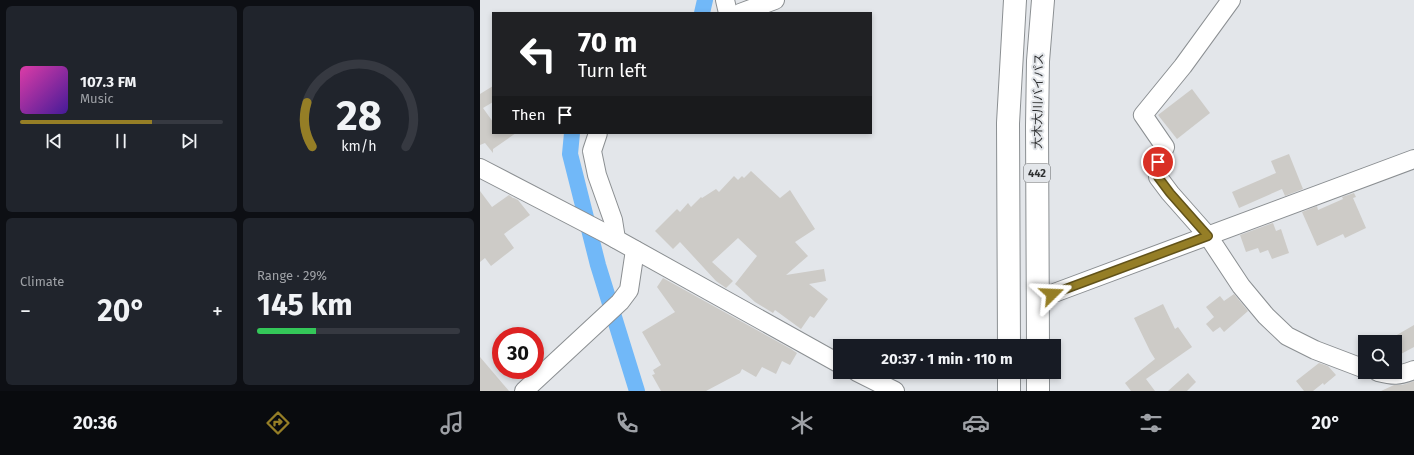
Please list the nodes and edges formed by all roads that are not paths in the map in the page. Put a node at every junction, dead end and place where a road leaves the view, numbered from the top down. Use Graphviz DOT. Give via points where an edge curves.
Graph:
graph roads {
  1 [pos="726,0"];
  2 [pos="775,0"];
  3 [pos="1015,0"];
  4 [pos="1043,0"];
  5 [pos="1231,0"];
  6 [pos="728,12"];
  7 [pos="743,12"];
  8 [pos="598,134"];
  9 [pos="1414,159"];
  10 [pos="480,168"];
  11 [pos="610,236"];
  12 [pos="1208,236"];
  13 [pos="635,250"];
  14 [pos="1038,300"];
  15 [pos="1009,339"];
  16 [pos="1038,339"];
  17 [pos="833,360"];
  18 [pos="1358,366"];
  19 [pos="1414,370"];
  20 [pos="1402,375"];
  21 [pos="871,379"];
  22 [pos="1009,379"];
  23 [pos="1038,379"];
  24 [pos="524,391"];
  25 [pos="895,391"];
  26 [pos="1009,391"];
  27 [pos="1038,391"];
  1 -- 6 [label="street"];
  2 -- 7 [label="street"];
  3 -- 15 [label="highway, 442" via="1008,123"];
  4 -- 14 [label="highway, 大木大川バイパス / 442" via="1037,119"];
  5 -- 12 [label="street" via="1143,116 1165,147 1158,162 1158,177"];
  8 -- 11 [label="street" via="592,151 597,175 614,220"];
  9 -- 12 [label="street"];
  10 -- 11 [label="street"];
  11 -- 13 [label="street"];
  12 -- 14 [label="street"];
  12 -- 18 [label="street" via="1241,286 1287,336"];
  13 -- 17 [label="street"];
  13 -- 24 [label="street" via="629,290 620,302"];
  14 -- 16 [label="highway, 大木大川バイパス / 442"];
  19 -- 20 [label="street"];
  21 -- 25 [label="street"];
  22 -- 26 [label="highway"];
  23 -- 27 [label="highway"];
}
